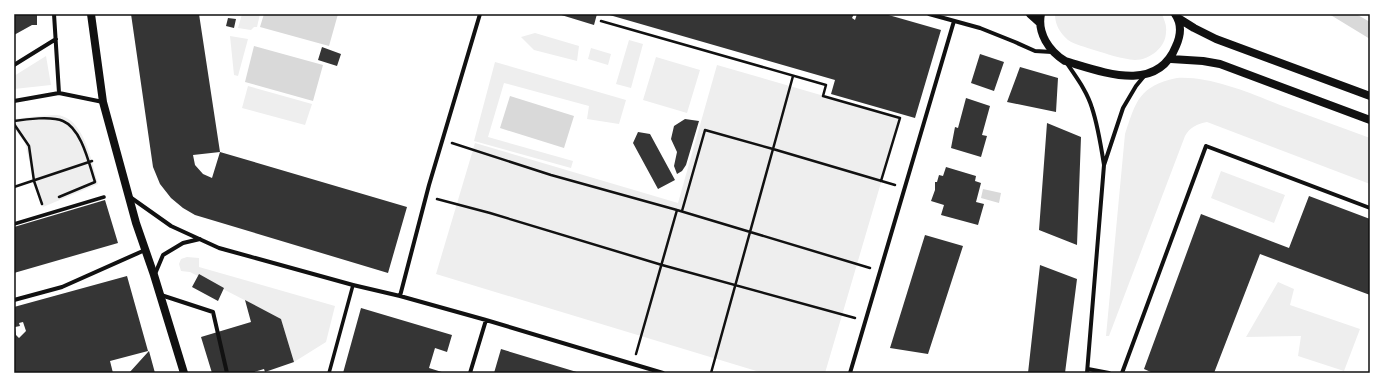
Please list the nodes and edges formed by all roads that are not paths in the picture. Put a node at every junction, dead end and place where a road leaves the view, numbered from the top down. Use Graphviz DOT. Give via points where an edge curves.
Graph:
graph roads {
  1 [pos="54,14"];
  2 [pos="91,14"];
  3 [pos="480,14"];
  4 [pos="929,14"];
  5 [pos="1030,14"];
  6 [pos="1041,14"];
  7 [pos="1176,16"];
  8 [pos="954,21"];
  9 [pos="1040,23"];
  10 [pos="56,39"];
  11 [pos="1052,52"];
  12 [pos="1170,58"];
  13 [pos="1065,61"];
  14 [pos="14,65"];
  15 [pos="1145,75"];
  16 [pos="59,94"];
  17 [pos="1370,96"];
  18 [pos="14,101"];
  19 [pos="103,102"];
  20 [pos="1370,120"];
  21 [pos="1104,165"];
  22 [pos="104,197"];
  23 [pos="130,197"];
  24 [pos="1370,208"];
  25 [pos="14,224"];
  26 [pos="200,239"];
  27 [pos="146,250"];
  28 [pos="154,275"];
  29 [pos="354,286"];
  30 [pos="160,295"];
  31 [pos="400,296"];
  32 [pos="14,300"];
  33 [pos="486,320"];
  34 [pos="647,371"];
  35 [pos="1087,371"];
  36 [pos="184,373"];
  37 [pos="227,373"];
  38 [pos="329,373"];
  39 [pos="470,373"];
  40 [pos="663,373"];
  41 [pos="850,373"];
  42 [pos="1109,373"];
  43 [pos="1122,373"];
  1 -- 10 [label="street"];
  2 -- 19 [label="main road"];
  3 -- 31 [label="street" via="426,196"];
  4 -- 8 [label="street"];
  5 -- 9 [label="main road"];
  6 -- 9 [label="main road"];
  7 -- 12 [label="main road" via="1180,35"];
  7 -- 17 [label="main road" via="1216,39"];
  8 -- 11 [label="street" via="980,28 1035,51"];
  8 -- 41 [label="street"];
  9 -- 11 [label="main road"];
  10 -- 14 [label="street"];
  10 -- 16 [label="street"];
  11 -- 13 [label="main road"];
  12 -- 15 [label="main road" via="1164,66"];
  12 -- 20 [label="main road" via="1227,66"];
  13 -- 15 [label="main road" via="1109,73"];
  13 -- 21 [label="street" via="1080,82 1092,107"];
  15 -- 21 [label="street" via="1123,108"];
  16 -- 18 [label="street"];
  16 -- 19 [label="street"];
  19 -- 23 [label="main road"];
  21 -- 35 [label="street"];
  22 -- 25 [label="street"];
  23 -- 26 [label="street" via="171,226"];
  23 -- 27 [label="main road"];
  24 -- 43 [label="street" via="1206,146"];
  26 -- 28 [label="street" via="183,243 163,255"];
  26 -- 29 [label="street" via="219,248"];
  27 -- 28 [label="main road"];
  27 -- 32 [label="street" via="62,287"];
  28 -- 30 [label="main road"];
  29 -- 31 [label="street"];
  29 -- 38 [label="street"];
  30 -- 36 [label="main road"];
  30 -- 37 [label="street" via="212,312"];
  31 -- 33 [label="street"];
  33 -- 34 [label="street" via="633,364"];
  33 -- 39 [label="street"];
  34 -- 40 [label="street"];
  35 -- 42 [label="street"];
}
